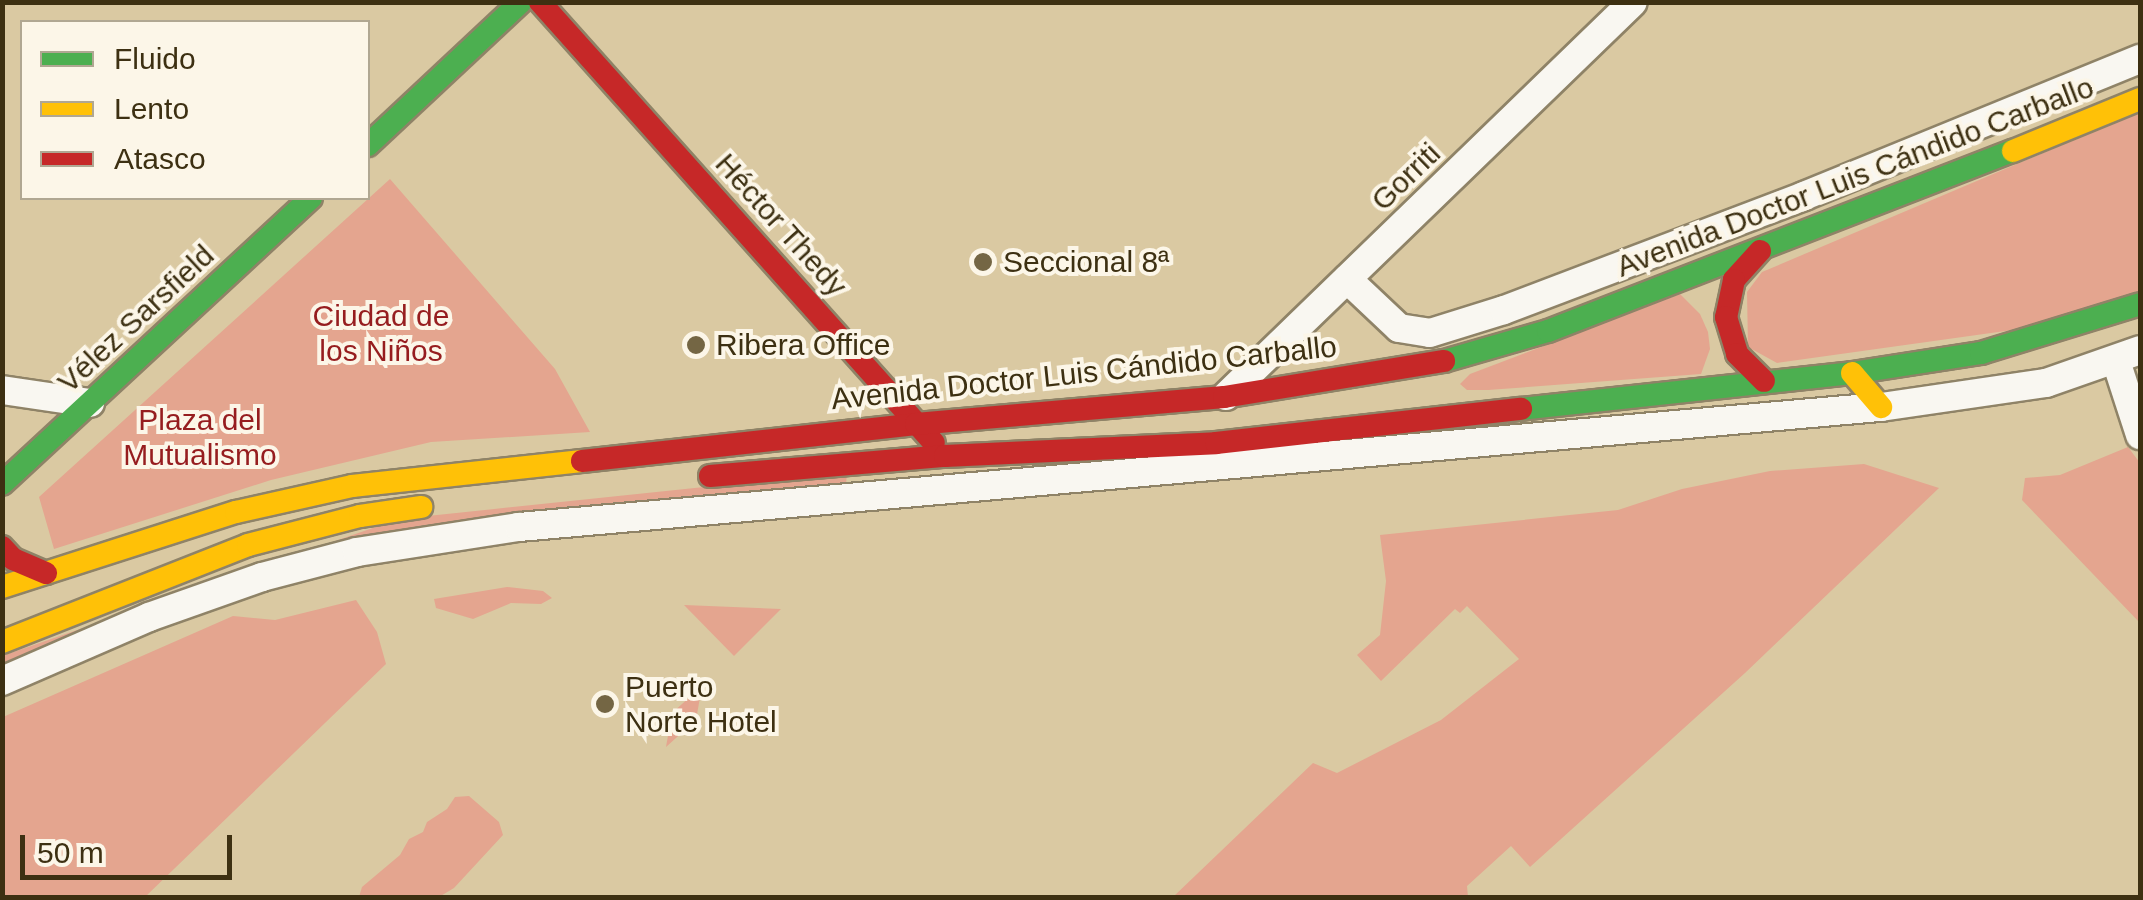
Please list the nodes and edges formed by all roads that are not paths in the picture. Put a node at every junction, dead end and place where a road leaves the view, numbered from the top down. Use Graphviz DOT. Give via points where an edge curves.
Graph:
graph roads {
  1 [pos="521,2"];
  2 [pos="540,2"];
  3 [pos="1626,5"];
  4 [pos="2140,59"];
  5 [pos="2140,99"];
  6 [pos="370,142"];
  7 [pos="308,200"];
  8 [pos="1760,251"];
  9 [pos="1347,279"];
  10 [pos="2140,304"];
  11 [pos="2128,355"];
  12 [pos="1852,373"];
  13 [pos="1764,382"];
  14 [pos="2,390"];
  15 [pos="1224,397"];
  16 [pos="90,402"];
  17 [pos="1880,407"];
  18 [pos="916,424"];
  19 [pos="2140,435"];
  20 [pos="945,456"];
  21 [pos="686,478"];
  22 [pos="2,484"];
  23 [pos="976,488"];
  24 [pos="453,503"];
  25 [pos="2,547"];
  26 [pos="46,573"];
  27 [pos="2,587"];
  28 [pos="2,642"];
  29 [pos="2,681"];
  1 -- 6 [label="main road"];
  2 -- 18 [label="main road, Héctor Thedy"];
  3 -- 9 [label="street, Gorriti"];
  4 -- 9 [label="street" via="1786,202 1430,333 1399,328"];
  5 -- 8 [label="main road, Avenida Doctor Luis Cándido Carballo"];
  7 -- 16 [label="main road, Vélez Sarsfield"];
  8 -- 13 [label="main road" via="1734,280 1726,318 1737,354"];
  8 -- 15 [label="main road, Avenida Doctor Luis Cándido Carballo" via="1452,360"];
  9 -- 15 [label="street, Gorriti"];
  10 -- 12 [label="main road" via="1982,353"];
  11 -- 17 [label="street" via="2046,384"];
  11 -- 19 [label="street"];
  12 -- 13 [label="main road"];
  12 -- 17 [label="main road"];
  13 -- 20 [label="main road" via="1216,443"];
  14 -- 16 [label="street"];
  15 -- 18 [label="main road, Avenida Doctor Luis Cándido Carballo"];
  16 -- 22 [label="main road, Vélez Sarsfield"];
  17 -- 23 [label="street"];
  18 -- 20 [label="main road, Héctor Thedy"];
  18 -- 26 [label="main road, Avenida Doctor Luis Cándido Carballo" via="352,486 236,512"];
  20 -- 21 [label="main road"];
  20 -- 23 [label="street, Héctor Thedy"];
  23 -- 29 [label="street" via="519,527 357,552 149,616"];
  24 -- 28 [label="main road" via="360,516 248,545"];
  25 -- 26 [label="main road" via="13,560"];
  26 -- 27 [label="main road, Avenida Doctor Luis Cándido Carballo"];
}
